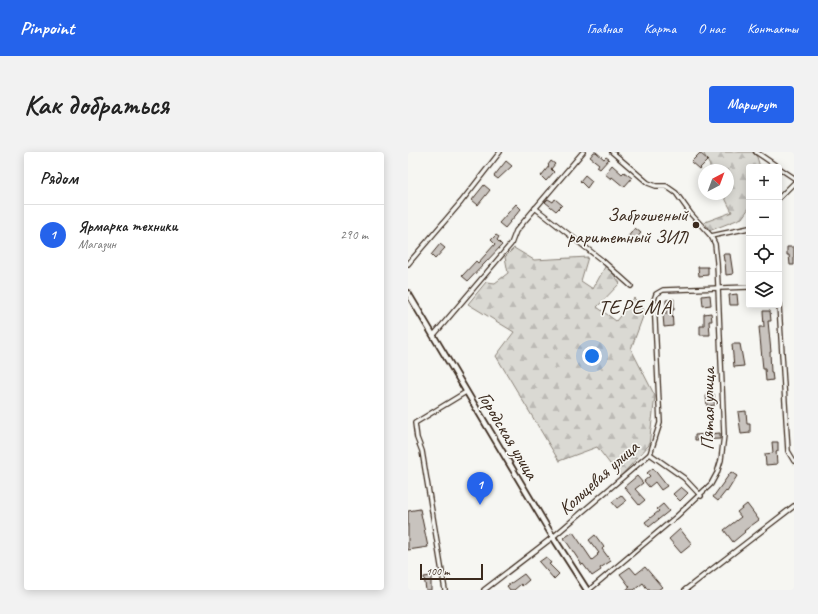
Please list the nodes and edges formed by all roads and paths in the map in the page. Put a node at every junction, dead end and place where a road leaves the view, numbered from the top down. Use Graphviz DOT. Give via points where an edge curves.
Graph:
graph roads {
  1 [pos="500,152"];
  2 [pos="583,152"];
  3 [pos="612,152"];
  4 [pos="756,152"];
  5 [pos="772,164"];
  6 [pos="782,170"];
  7 [pos="794,178"];
  8 [pos="794,183"];
  9 [pos="782,195"];
  10 [pos="536,208"];
  11 [pos="746,229"];
  12 [pos="711,236"];
  13 [pos="408,264"];
  14 [pos="631,286"];
  15 [pos="746,287"];
  16 [pos="717,289"];
  17 [pos="408,293"];
  18 [pos="779,308"];
  19 [pos="433,336"];
  20 [pos="466,392"];
  21 [pos="650,454"];
  22 [pos="794,461"];
  23 [pos="701,496"];
  24 [pos="794,506"];
  25 [pos="553,537"];
  26 [pos="445,590"];
  27 [pos="484,590"];
  28 [pos="588,590"];
  29 [pos="685,590"];
  1 -- 13 [label="street"];
  2 -- 10 [label="street"];
  3 -- 12 [label="street" via="648,183 666,186 676,193"];
  4 -- 5 [label="street"];
  6 -- 7 [label="street"];
  8 -- 9 [label="street"];
  10 -- 14 [label="street" via="603,260"];
  10 -- 19 [label="street" via="516,231 511,244"];
  11 -- 12 [label="street"];
  12 -- 16 [label="street, Пятая улица" via="715,244"];
  15 -- 16 [label="street"];
  16 -- 21 [label="street, Кольцевая улица" via="663,290 656,294 654,300 660,422"];
  16 -- 23 [label="street, Пятая улица" via="724,435 717,473"];
  17 -- 19 [label="street, Городская улица"];
  18 -- 22 [label="street" via="788,451"];
  19 -- 20 [label="street, Городская улица"];
  20 -- 25 [label="street, Городская улица"];
  20 -- 26 [label="street" via="415,423"];
  21 -- 23 [label="street" via="684,478"];
  21 -- 25 [label="street, Кольцевая улица"];
  23 -- 28 [label="street, Пятая улица"];
  24 -- 29 [label="street"];
  25 -- 27 [label="street, Кольцевая улица"];
  25 -- 28 [label="street, Городская улица"];
}
